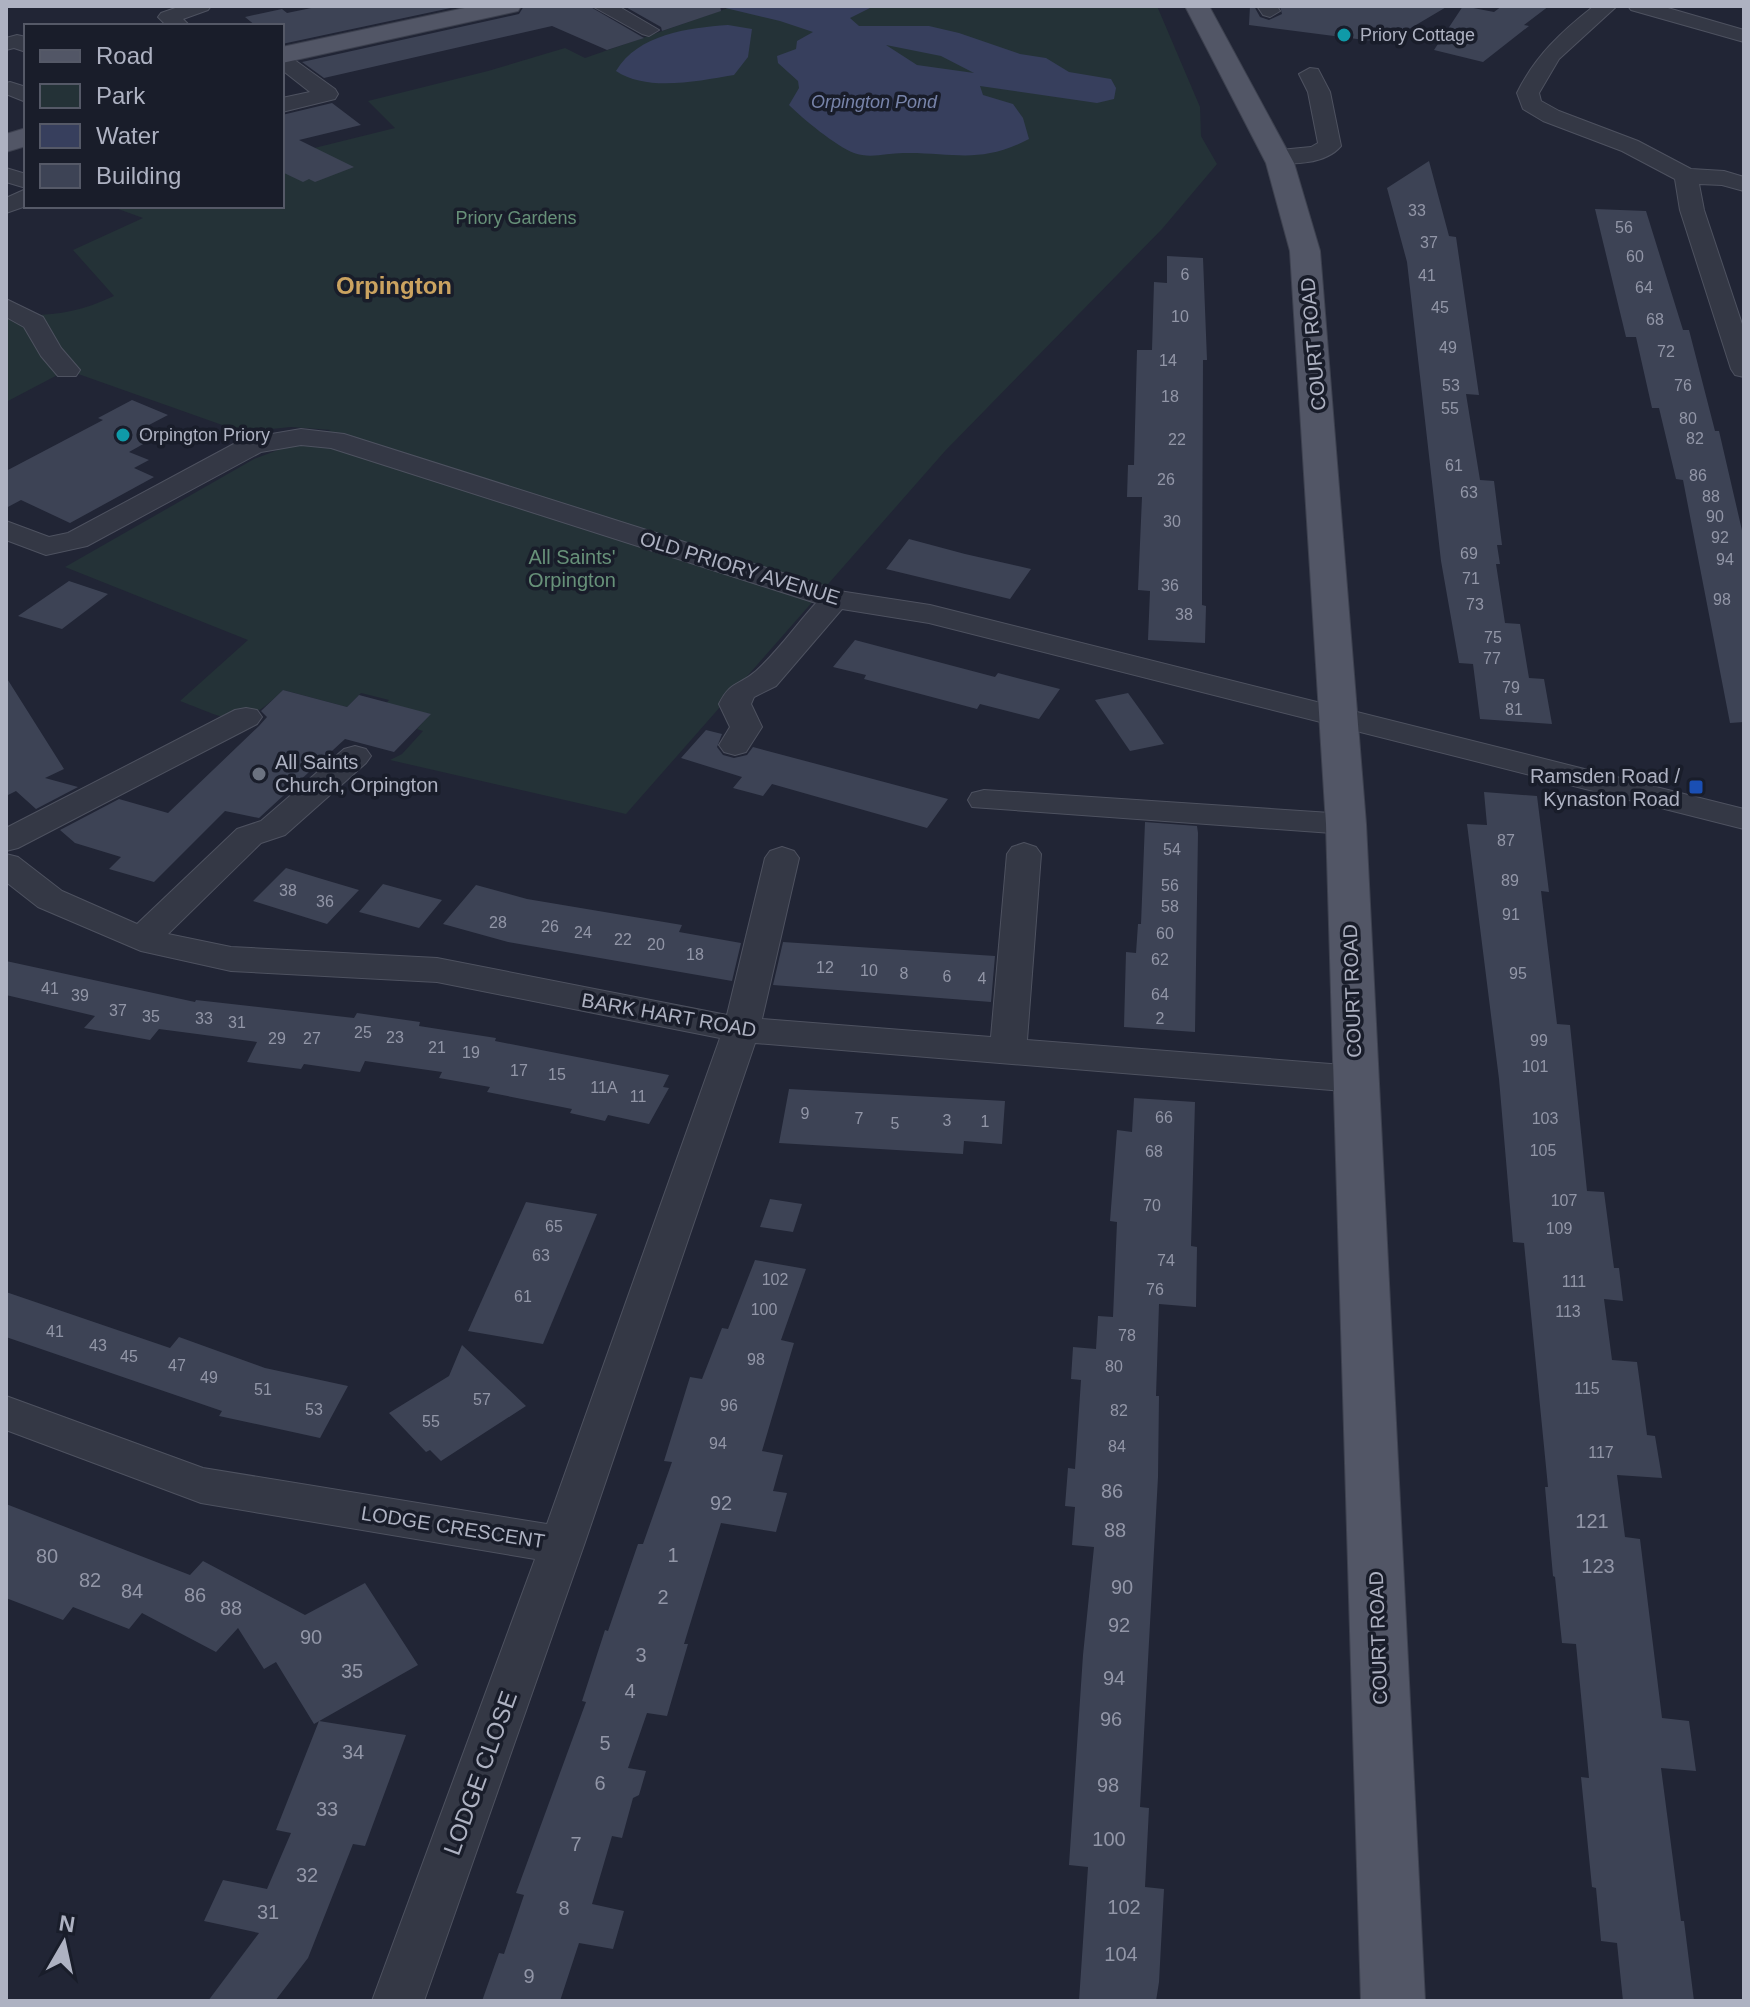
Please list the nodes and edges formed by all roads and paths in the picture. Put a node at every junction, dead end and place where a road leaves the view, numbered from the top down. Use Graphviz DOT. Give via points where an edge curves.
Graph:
graph roads {
  1 [pos="201,6"];
  2 [pos="509,6"];
  3 [pos="602,6"];
  4 [pos="1197,6"];
  5 [pos="1607,6"];
  6 [pos="1638,6"];
  7 [pos="177,24"];
  8 [pos="649,30"];
  9 [pos="1744,36"];
  10 [pos="284,58"];
  11 [pos="284,60"];
  12 [pos="1319,82"];
  13 [pos="284,105"];
  14 [pos="1277,156"];
  15 [pos="1686,176"];
  16 [pos="1744,184"];
  17 [pos="8,308"];
  18 [pos="1744,369"];
  19 [pos="67,370"];
  20 [pos="12,539"];
  21 [pos="835,599"];
  22 [pos="246,717"];
  23 [pos="1339,717"];
  24 [pos="735,745"];
  25 [pos="355,756"];
  26 [pos="984,800"];
  27 [pos="1744,819"];
  28 [pos="1346,824"];
  29 [pos="6,841"];
  30 [pos="1024,854"];
  31 [pos="782,858"];
  32 [pos="6,865"];
  33 [pos="141,940"];
  34 [pos="741,1030"];
  35 [pos="1008,1053"];
  36 [pos="1356,1079"];
  37 [pos="6,1413"];
  38 [pos="562,1545"];
  39 [pos="398,2001"];
  40 [pos="1393,2001"];
  1 -- 7 [label="street" via="168,17"];
  2 -- 10 [label="main road"];
  3 -- 8 [label="street"];
  4 -- 14 [label="main road, COURT ROAD"];
  5 -- 15 [label="street" via="1542,63 1528,93 1531,104"];
  6 -- 9 [label="street"];
  11 -- 13 [label="street" via="327,94"];
  12 -- 14 [label="street" via="1330,146 1316,154"];
  14 -- 23 [label="main road, COURT ROAD" via="1305,251"];
  15 -- 16 [label="street"];
  15 -- 18 [label="street" via="1692,210"];
  17 -- 19 [label="street" via="34,322"];
  20 -- 21 [label="street, OLD PRIORY AVENUE" via="46,546 77,540 253,445 316,437"];
  21 -- 23 [label="street, OLD PRIORY AVENUE" via="930,614"];
  21 -- 24 [label="street" via="765,679 741,691 735,704 746,727"];
  22 -- 29 [label="street"];
  23 -- 27 [label="street, OLD PRIORY AVENUE"];
  23 -- 28 [label="main road, COURT ROAD"];
  25 -- 33 [label="street" via="273,828 249,836"];
  26 -- 28 [label="street"];
  28 -- 36 [label="main road, COURT ROAD"];
  30 -- 35 [label="street"];
  31 -- 34 [label="street, LODGE CRESCENT"];
  32 -- 33 [label="street, BARK HART ROAD" via="50,899"];
  33 -- 34 [label="street, BARK HART ROAD" via="231,959 437,970"];
  34 -- 35 [label="street, BARK HART ROAD"];
  34 -- 38 [label="street, LODGE CRESCENT"];
  35 -- 36 [label="street, BARK HART ROAD"];
  36 -- 40 [label="main road, COURT ROAD"];
  37 -- 38 [label="street, LODGE CRESCENT" via="201,1485"];
  38 -- 39 [label="street, LODGE CLOSE"];
}
